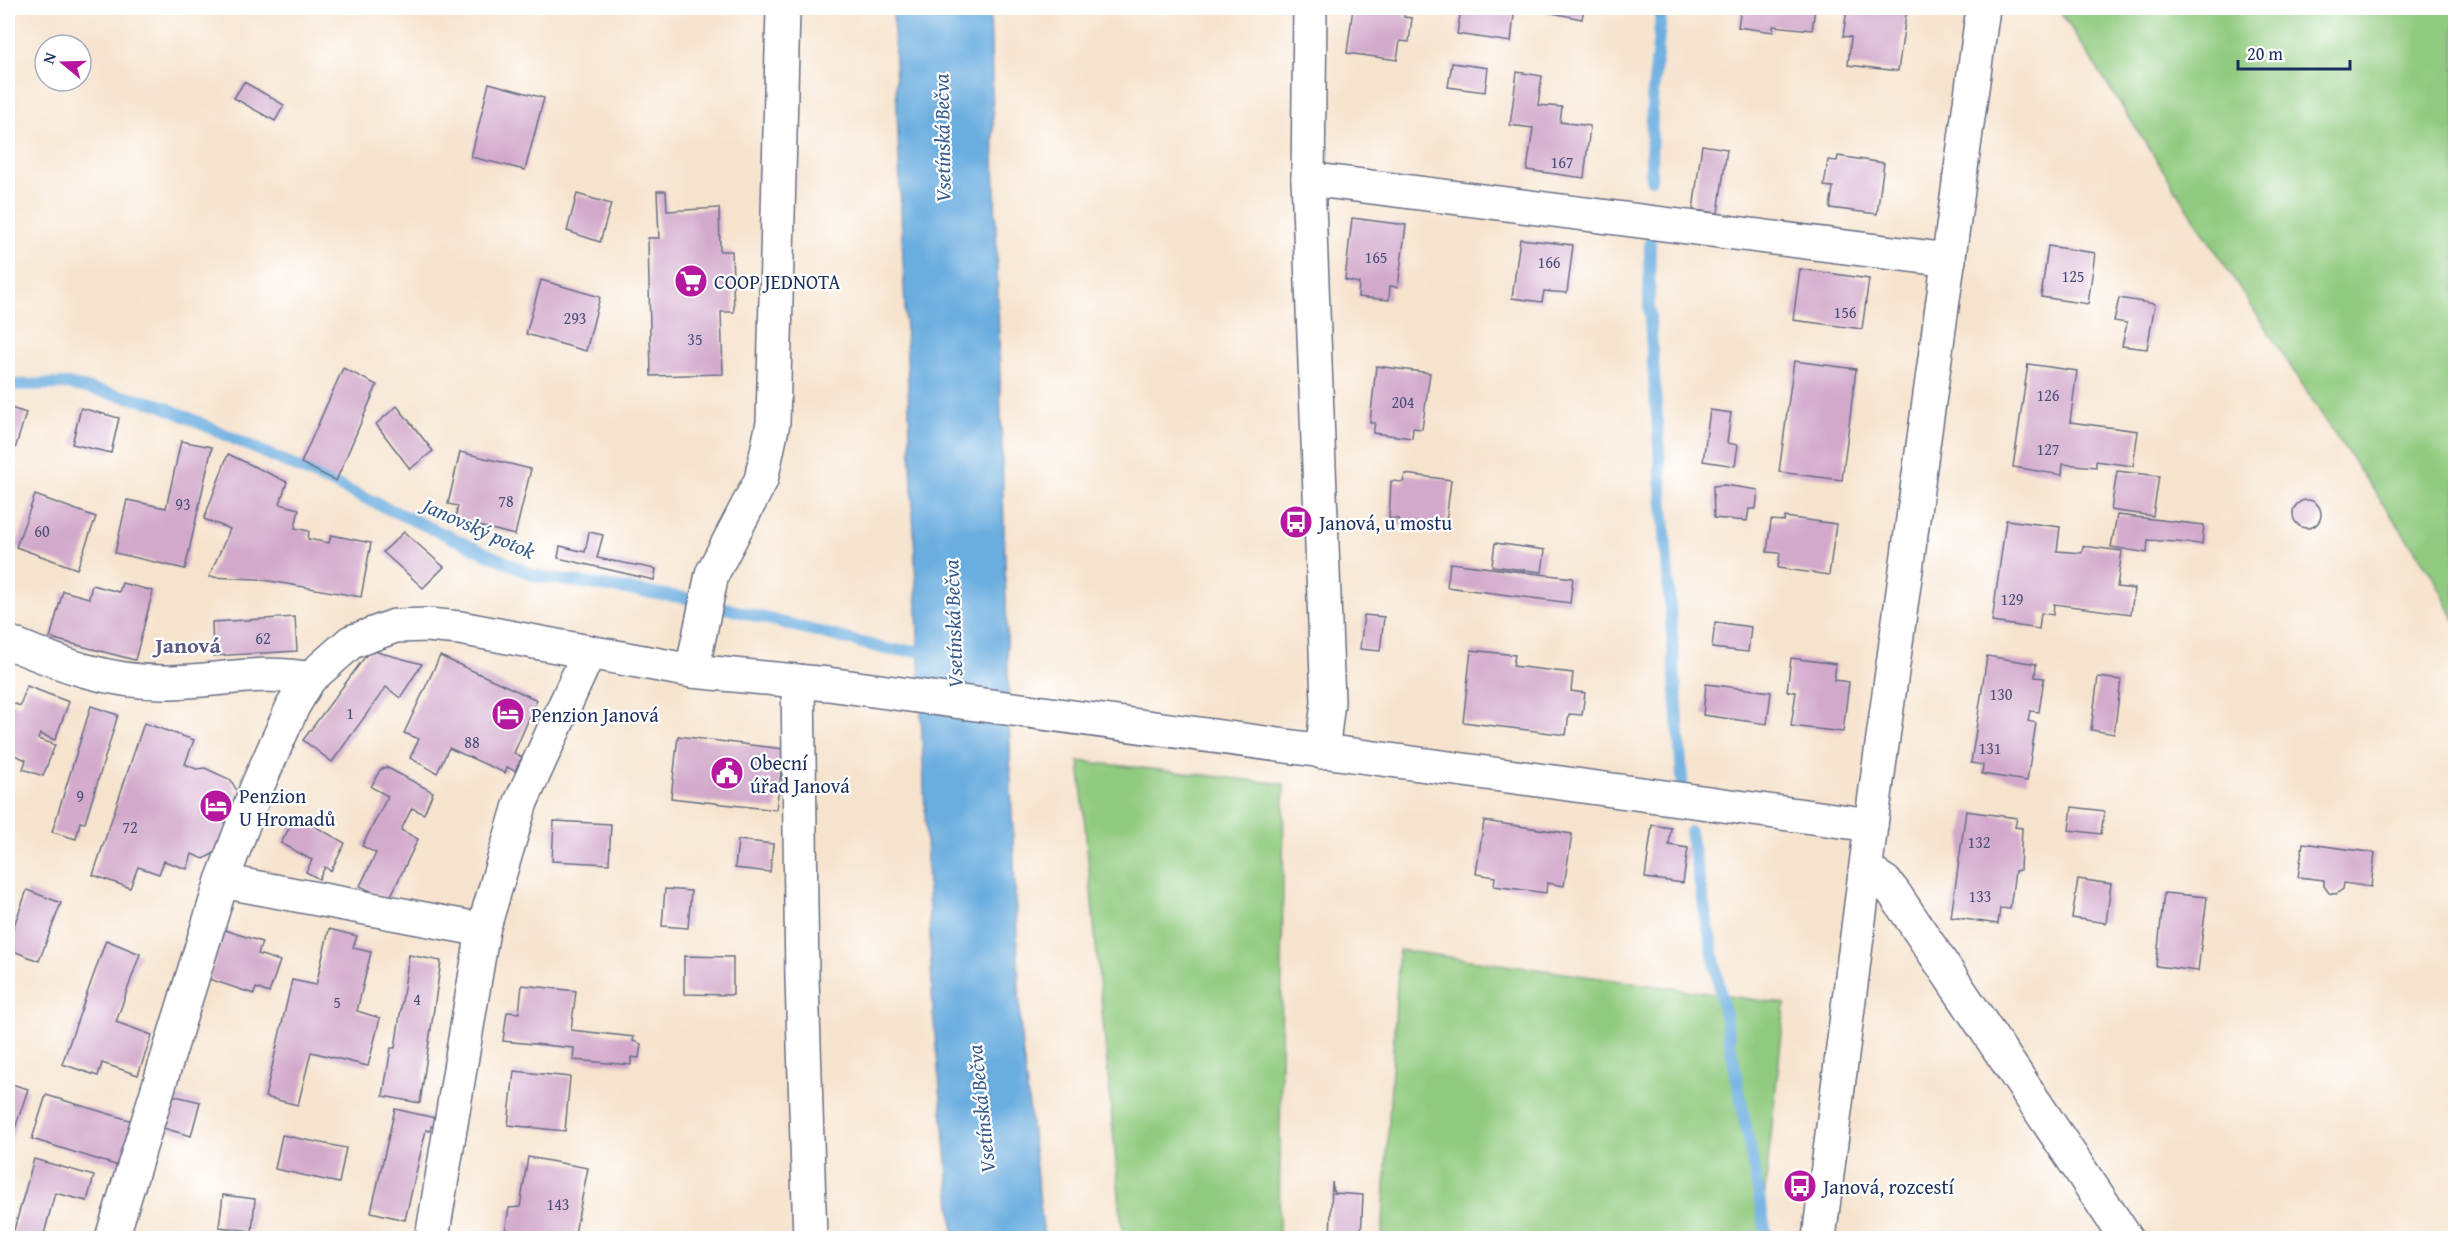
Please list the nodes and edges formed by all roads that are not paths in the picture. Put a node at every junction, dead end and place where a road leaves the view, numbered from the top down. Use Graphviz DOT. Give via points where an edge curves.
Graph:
graph roads {
  1 [pos="783,8"];
  2 [pos="1310,8"];
  3 [pos="1983,8"];
  4 [pos="1308,179"];
  5 [pos="1949,260"];
  6 [pos="8,642"];
  7 [pos="590,652"];
  8 [pos="692,671"];
  9 [pos="309,679"];
  10 [pos="813,682"];
  11 [pos="1308,750"];
  12 [pos="1871,825"];
  13 [pos="1866,870"];
  14 [pos="222,881"];
  15 [pos="483,930"];
  16 [pos="112,1239"];
  17 [pos="432,1239"];
  18 [pos="810,1239"];
  19 [pos="1819,1239"];
  20 [pos="2126,1239"];
  1 -- 8 [label="street" via="773,423 761,480 712,574"];
  2 -- 4 [label="street"];
  3 -- 5 [label="street"];
  4 -- 5 [label="street"];
  4 -- 11 [label="street" via="1328,702"];
  5 -- 12 [label="street"];
  6 -- 9 [label="street" via="61,664 130,681 203,681 270,674"];
  7 -- 8 [label="street"];
  7 -- 9 [label="street" via="460,628 395,626 351,642"];
  7 -- 15 [label="street" via="521,802"];
  8 -- 10 [label="street"];
  9 -- 14 [label="street" via="257,787"];
  10 -- 11 [label="street"];
  10 -- 18 [label="street" via="802,979"];
  11 -- 12 [label="street"];
  12 -- 13 [label="street"];
  13 -- 19 [label="street"];
  13 -- 20 [label="street" via="1894,893"];
  14 -- 15 [label="street"];
  14 -- 16 [label="street"];
  15 -- 17 [label="street"];
}
